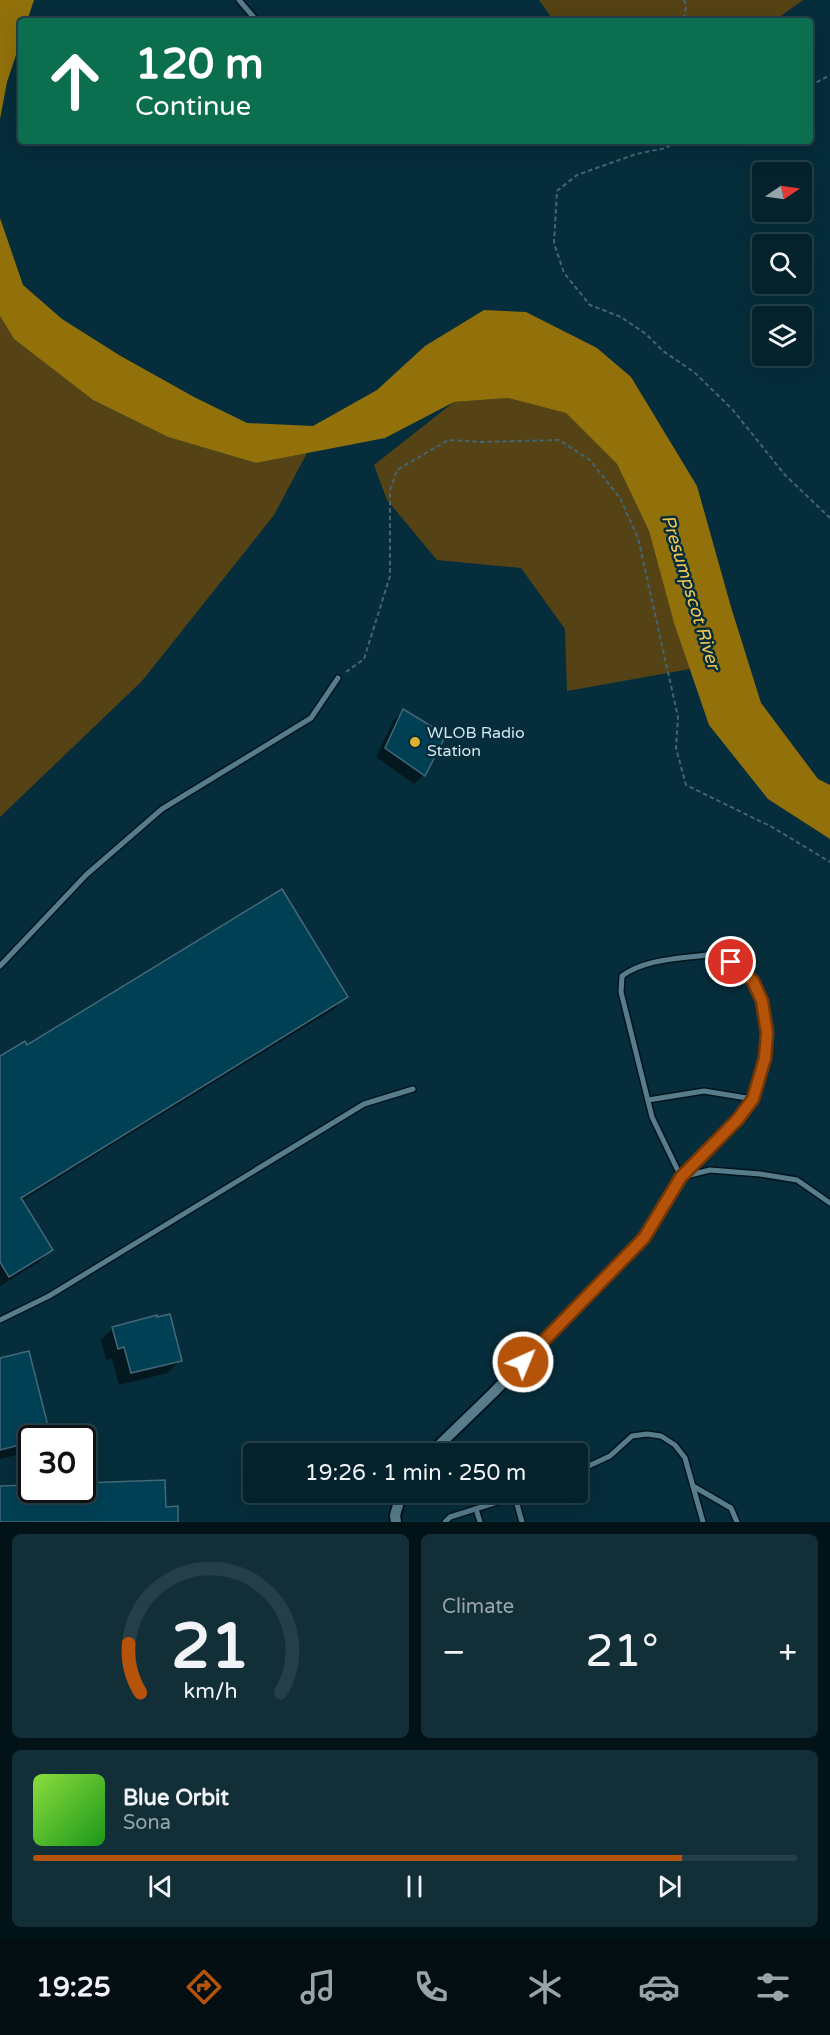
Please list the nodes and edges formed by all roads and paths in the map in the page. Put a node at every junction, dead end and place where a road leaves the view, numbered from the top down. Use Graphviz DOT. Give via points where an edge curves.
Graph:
graph roads {
  1 [pos="239,0"];
  2 [pos="684,0"];
  3 [pos="254,18"];
  4 [pos="684,18"];
  5 [pos="830,75"];
  6 [pos="813,84"];
  7 [pos="672,144"];
  8 [pos="830,518"];
  9 [pos="338,678"];
  10 [pos="830,862"];
  11 [pos="0,966"];
  12 [pos="413,1089"];
  13 [pos="753,1099"];
  14 [pos="648,1100"];
  15 [pos="681,1177"];
  16 [pos="830,1203"];
  17 [pos="0,1320"];
  18 [pos="441,1443"];
  19 [pos="588,1466"];
  20 [pos="693,1486"];
  21 [pos="399,1503"];
  22 [pos="496,1503"];
  23 [pos="517,1503"];
  24 [pos="476,1509"];
  25 [pos="396,1522"];
  26 [pos="445,1522"];
  27 [pos="480,1522"];
  28 [pos="522,1522"];
  29 [pos="703,1522"];
  30 [pos="737,1522"];
  1 -- 3 [label="lane"];
  2 -- 4 [label="path"];
  5 -- 6 [label="path"];
  7 -- 8 [label="path" via="577,175 556,191 554,243 564,273 590,305 621,317 694,372 733,410 785,475"];
  9 -- 10 [label="path" via="364,659 390,576 390,490 397,470 448,440 559,440 590,460 620,498 638,538 678,717 676,748 686,785 772,827"];
  9 -- 11 [label="lane" via="311,718 162,809 86,875"];
  12 -- 17 [label="lane" via="364,1104 49,1296"];
  13 -- 14 [label="lane" via="705,1091"];
  13 -- 14 [label="lane" via="765,1058 767,1033 762,1001 753,981 731,962 706,955 664,960 633,968 622,976 621,992"];
  13 -- 15 [label="lane"];
  14 -- 15 [label="lane" via="652,1117"];
  15 -- 16 [label="lane" via="711,1170 797,1180"];
  15 -- 18 [label="street" via="644,1238"];
  19 -- 20 [label="lane" via="610,1456 632,1436 661,1436 685,1458"];
  20 -- 29 [label="lane"];
  20 -- 30 [label="lane" via="731,1508"];
  21 -- 25 [label="street"];
  22 -- 24 [label="lane"];
  23 -- 28 [label="lane"];
  24 -- 26 [label="lane"];
  24 -- 27 [label="lane"];
}
